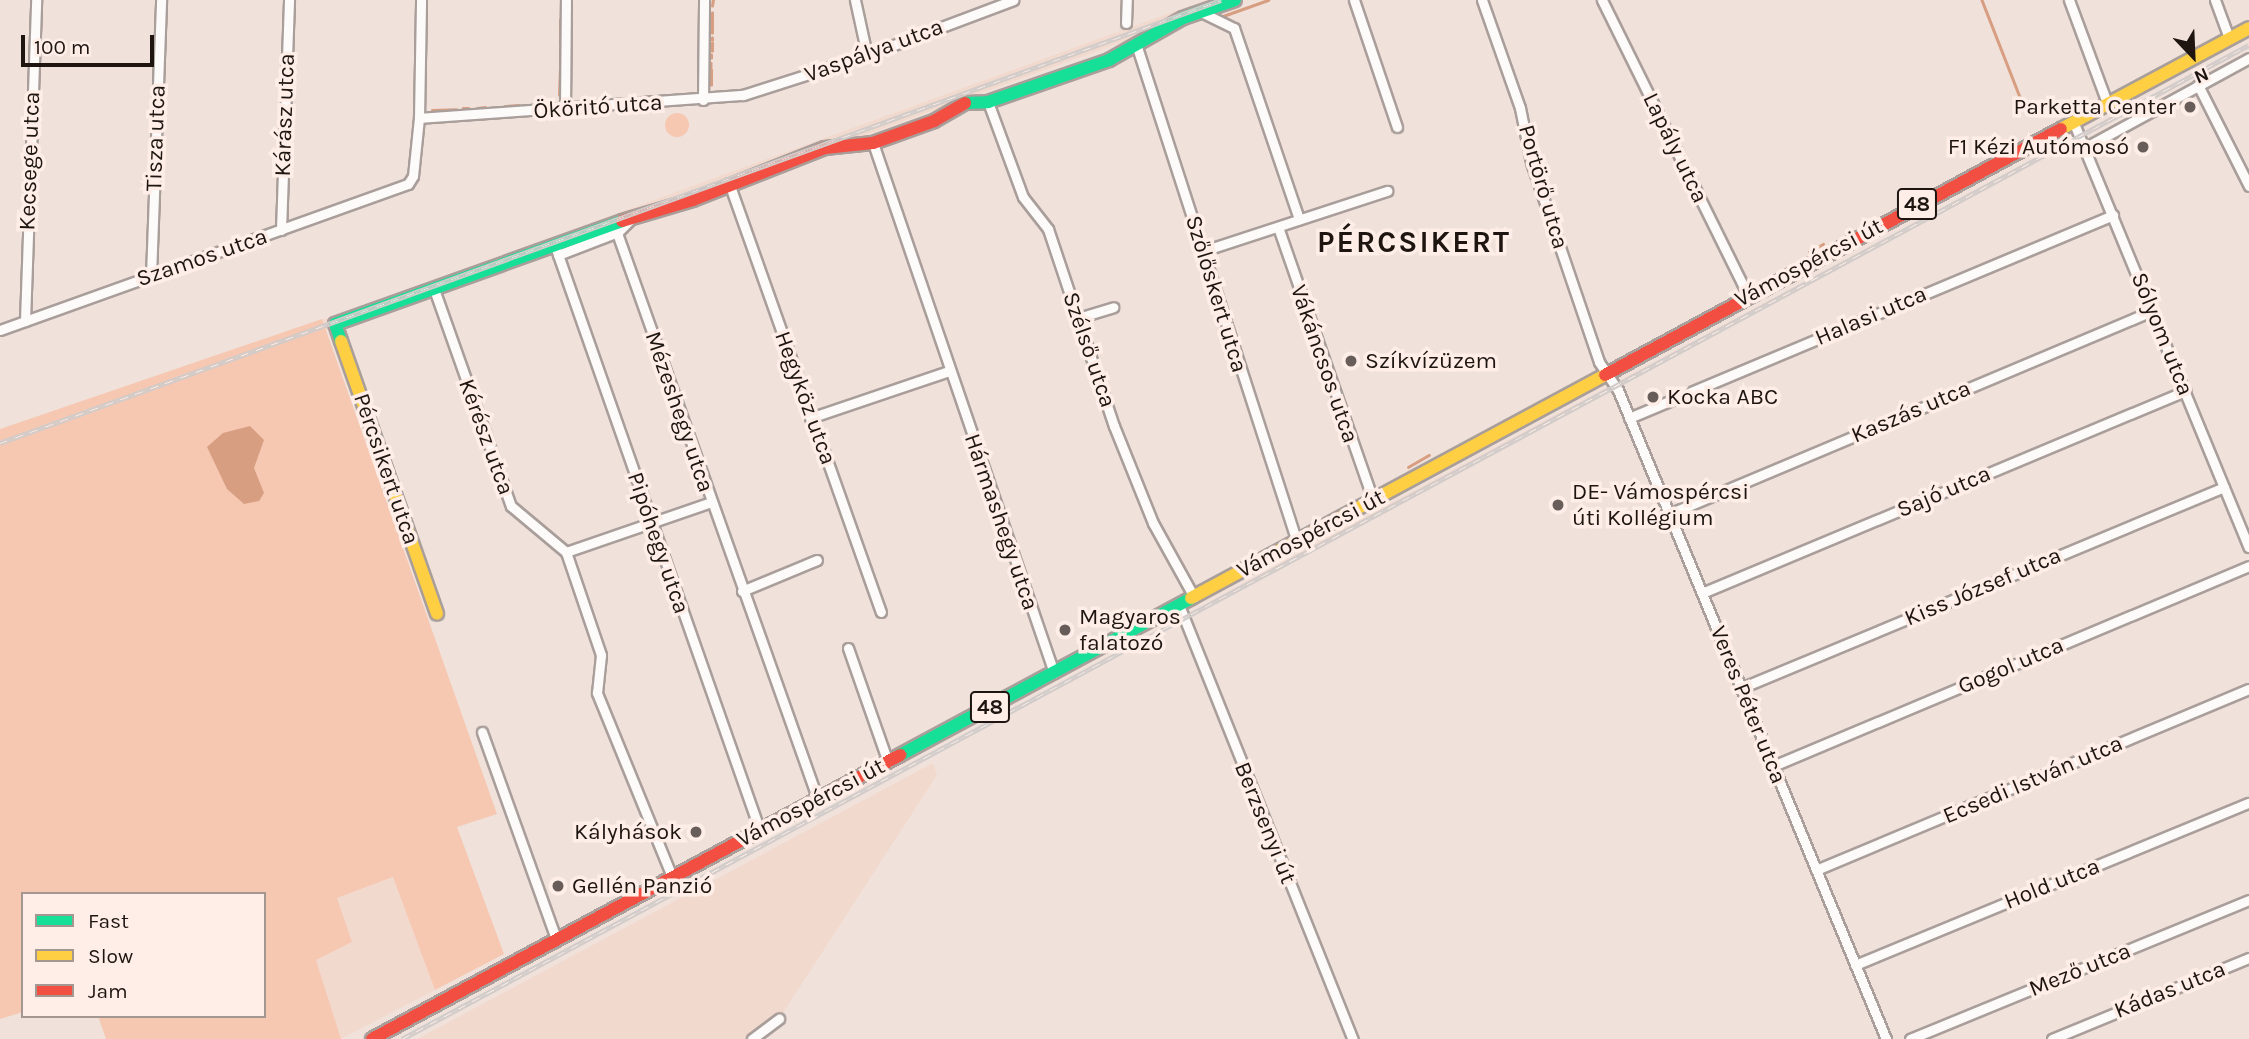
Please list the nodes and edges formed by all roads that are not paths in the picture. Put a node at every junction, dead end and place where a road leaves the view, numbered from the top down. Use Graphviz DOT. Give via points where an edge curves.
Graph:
graph roads {
  1 [pos="36,0"];
  2 [pos="161,0"];
  3 [pos="289,0"];
  4 [pos="421,0"];
  5 [pos="566,0"];
  6 [pos="704,0"];
  7 [pos="855,0"];
  8 [pos="1013,0"];
  9 [pos="1127,0"];
  10 [pos="1235,0"];
  11 [pos="1354,0"];
  12 [pos="1482,0"];
  13 [pos="1602,0"];
  14 [pos="2069,0"];
  15 [pos="2215,0"];
  16 [pos="1201,12"];
  17 [pos="1126,23"];
  18 [pos="2249,28"];
  19 [pos="2229,38"];
  20 [pos="1137,47"];
  21 [pos="867,55"];
  22 [pos="2249,58"];
  23 [pos="2198,85"];
  24 [pos="775,87"];
  25 [pos="703,100"];
  26 [pos="988,102"];
  27 [pos="2107,103"];
  28 [pos="565,108"];
  29 [pos="419,118"];
  30 [pos="2073,121"];
  31 [pos="1397,127"];
  32 [pos="873,143"];
  33 [pos="2086,147"];
  34 [pos="730,183"];
  35 [pos="2249,186"];
  36 [pos="1387,191"];
  37 [pos="2113,215"];
  38 [pos="634,217"];
  39 [pos="1299,219"];
  40 [pos="1278,227"];
  41 [pos="281,230"];
  42 [pos="617,233"];
  43 [pos="556,251"];
  44 [pos="1203,251"];
  45 [pos="151,276"];
  46 [pos="434,289"];
  47 [pos="1748,296"];
  48 [pos="1112,307"];
  49 [pos="2152,311"];
  50 [pos="1078,318"];
  51 [pos="25,321"];
  52 [pos="0,330"];
  53 [pos="949,371"];
  54 [pos="1606,372"];
  55 [pos="2185,391"];
  56 [pos="810,418"];
  57 [pos="1629,418"];
  58 [pos="2224,486"];
  59 [pos="1373,500"];
  60 [pos="711,502"];
  61 [pos="1669,514"];
  62 [pos="652,523"];
  63 [pos="1297,542"];
  64 [pos="2249,547"];
  65 [pos="566,552"];
  66 [pos="817,560"];
  67 [pos="2249,566"];
  68 [pos="742,591"];
  69 [pos="1702,593"];
  70 [pos="1194,597"];
  71 [pos="1179,605"];
  72 [pos="881,612"];
  73 [pos="438,614"];
  74 [pos="848,648"];
  75 [pos="1054,673"];
  76 [pos="1741,688"];
  77 [pos="2249,689"];
  78 [pos="482,732"];
  79 [pos="888,762"];
  80 [pos="1773,766"];
  81 [pos="818,800"];
  82 [pos="2249,803"];
  83 [pos="760,831"];
  84 [pos="1816,870"];
  85 [pos="671,877"];
  86 [pos="2249,900"];
  87 [pos="556,939"];
  88 [pos="2249,958"];
  89 [pos="1855,965"];
  90 [pos="779,1019"];
  91 [pos="372,1039"];
  92 [pos="752,1039"];
  93 [pos="1353,1039"];
  94 [pos="1886,1039"];
  95 [pos="1910,1039"];
  96 [pos="2052,1039"];
  1 -- 51 [label="street, Kecsege utca"];
  2 -- 45 [label="street, Tisza utca"];
  3 -- 41 [label="street, Kárász utca"];
  4 -- 29 [label="street"];
  5 -- 28 [label="street"];
  6 -- 25 [label="street"];
  7 -- 21 [label="street"];
  8 -- 21 [label="street, Vaspálya utca"];
  9 -- 17 [label="street"];
  10 -- 16 [label="main road"];
  11 -- 31 [label="street"];
  12 -- 54 [label="street, Portörő utca" via="1520,108 1530,158 1557,241"];
  13 -- 47 [label="street, Lapály utca"];
  14 -- 27 [label="street"];
  15 -- 19 [label="street"];
  16 -- 20 [label="main road"];
  16 -- 39 [label="street" via="1234,28"];
  18 -- 19 [label="main road, Vámospércsi út / 48"];
  19 -- 27 [label="main road, Vámospércsi út / 48"];
  20 -- 26 [label="main road"];
  20 -- 44 [label="street, Szőlőskert utca"];
  21 -- 24 [label="street, Vaspálya utca"];
  22 -- 23 [label="street"];
  23 -- 33 [label="street"];
  23 -- 35 [label="street"];
  24 -- 25 [label="street, Ököritó utca"];
  25 -- 28 [label="street, Ököritó utca"];
  26 -- 32 [label="main road" via="968,102 934,121"];
  26 -- 50 [label="street, Szélső utca" via="1023,197 1048,229"];
  27 -- 30 [label="main road, Vámospércsi út / 48"];
  28 -- 29 [label="street, Ököritó utca"];
  29 -- 41 [label="street, Szamos utca" via="413,176 405,186"];
  30 -- 33 [label="street, Sólyom utca"];
  30 -- 47 [label="main road, Vámospércsi út / 48"];
  32 -- 34 [label="main road" via="825,148"];
  32 -- 53 [label="street, Hármashegy utca"];
  33 -- 37 [label="street, Sólyom utca"];
  34 -- 38 [label="main road" via="693,200"];
  34 -- 56 [label="street, Hegyköz utca"];
  36 -- 39 [label="street"];
  37 -- 49 [label="street, Sólyom utca"];
  37 -- 57 [label="street, Halasi utca"];
  38 -- 42 [label="street"];
  38 -- 43 [label="main road"];
  39 -- 40 [label="street"];
  40 -- 44 [label="street"];
  40 -- 59 [label="street, Vákáncsos utca"];
  41 -- 45 [label="street, Szamos utca"];
  42 -- 43 [label="street"];
  42 -- 60 [label="street, Mézeshegy utca"];
  43 -- 46 [label="main road"];
  43 -- 62 [label="street, Pipóhegy utca"];
  44 -- 63 [label="street, Szőlőskert utca"];
  45 -- 51 [label="street, Szamos utca"];
  46 -- 65 [label="street, Kérész utca" via="512,506"];
  46 -- 73 [label="main road, Pércsikert utca" via="335,324"];
  47 -- 54 [label="main road, Vámospércsi út / 48"];
  48 -- 50 [label="street"];
  49 -- 55 [label="street, Sólyom utca"];
  49 -- 61 [label="street, Kaszás utca"];
  50 -- 70 [label="street, Szélső utca" via="1153,523"];
  51 -- 52 [label="street, Szamos utca"];
  53 -- 56 [label="street"];
  53 -- 75 [label="street, Hármashegy utca"];
  54 -- 57 [label="street, Veres Péter utca"];
  54 -- 59 [label="main road, Vámospércsi út / 48"];
  55 -- 58 [label="street, Sólyom utca"];
  55 -- 69 [label="street, Sajó utca"];
  56 -- 72 [label="street, Hegyköz utca"];
  57 -- 61 [label="street, Veres Péter utca"];
  58 -- 64 [label="street, Sólyom utca"];
  58 -- 76 [label="street, Kiss József utca"];
  59 -- 63 [label="main road, Vámospércsi út / 48"];
  60 -- 62 [label="street"];
  60 -- 68 [label="street, Mézeshegy utca"];
  61 -- 69 [label="street, Veres Péter utca"];
  62 -- 65 [label="street"];
  62 -- 83 [label="street, Pipóhegy utca"];
  63 -- 70 [label="main road, Vámospércsi út / 48"];
  65 -- 85 [label="street" via="601,655 597,693"];
  66 -- 68 [label="street"];
  67 -- 80 [label="street, Gogol utca"];
  68 -- 81 [label="street, Mézeshegy utca"];
  69 -- 76 [label="street, Veres Péter utca"];
  70 -- 71 [label="main road, Vámospércsi út / 48"];
  71 -- 75 [label="main road, Vámospércsi út / 48"];
  71 -- 93 [label="street, Berzsenyi út"];
  74 -- 79 [label="street"];
  75 -- 79 [label="main road, Vámospércsi út / 48"];
  76 -- 80 [label="street, Veres Péter utca"];
  77 -- 84 [label="street, Ecsedi István utca"];
  78 -- 87 [label="street"];
  79 -- 81 [label="main road, Vámospércsi út / 48"];
  80 -- 84 [label="street, Veres Péter utca"];
  81 -- 83 [label="main road, Vámospércsi út / 48"];
  82 -- 89 [label="street, Hold utca"];
  83 -- 85 [label="main road, Vámospércsi út / 48"];
  84 -- 89 [label="street, Veres Péter utca"];
  85 -- 87 [label="main road, Vámospércsi út / 48"];
  86 -- 95 [label="street, Mező utca"];
  87 -- 91 [label="main road, Vámospércsi út / 48"];
  88 -- 96 [label="street, Kádas utca"];
  89 -- 94 [label="street, Veres Péter utca"];
  90 -- 92 [label="street"];
}
